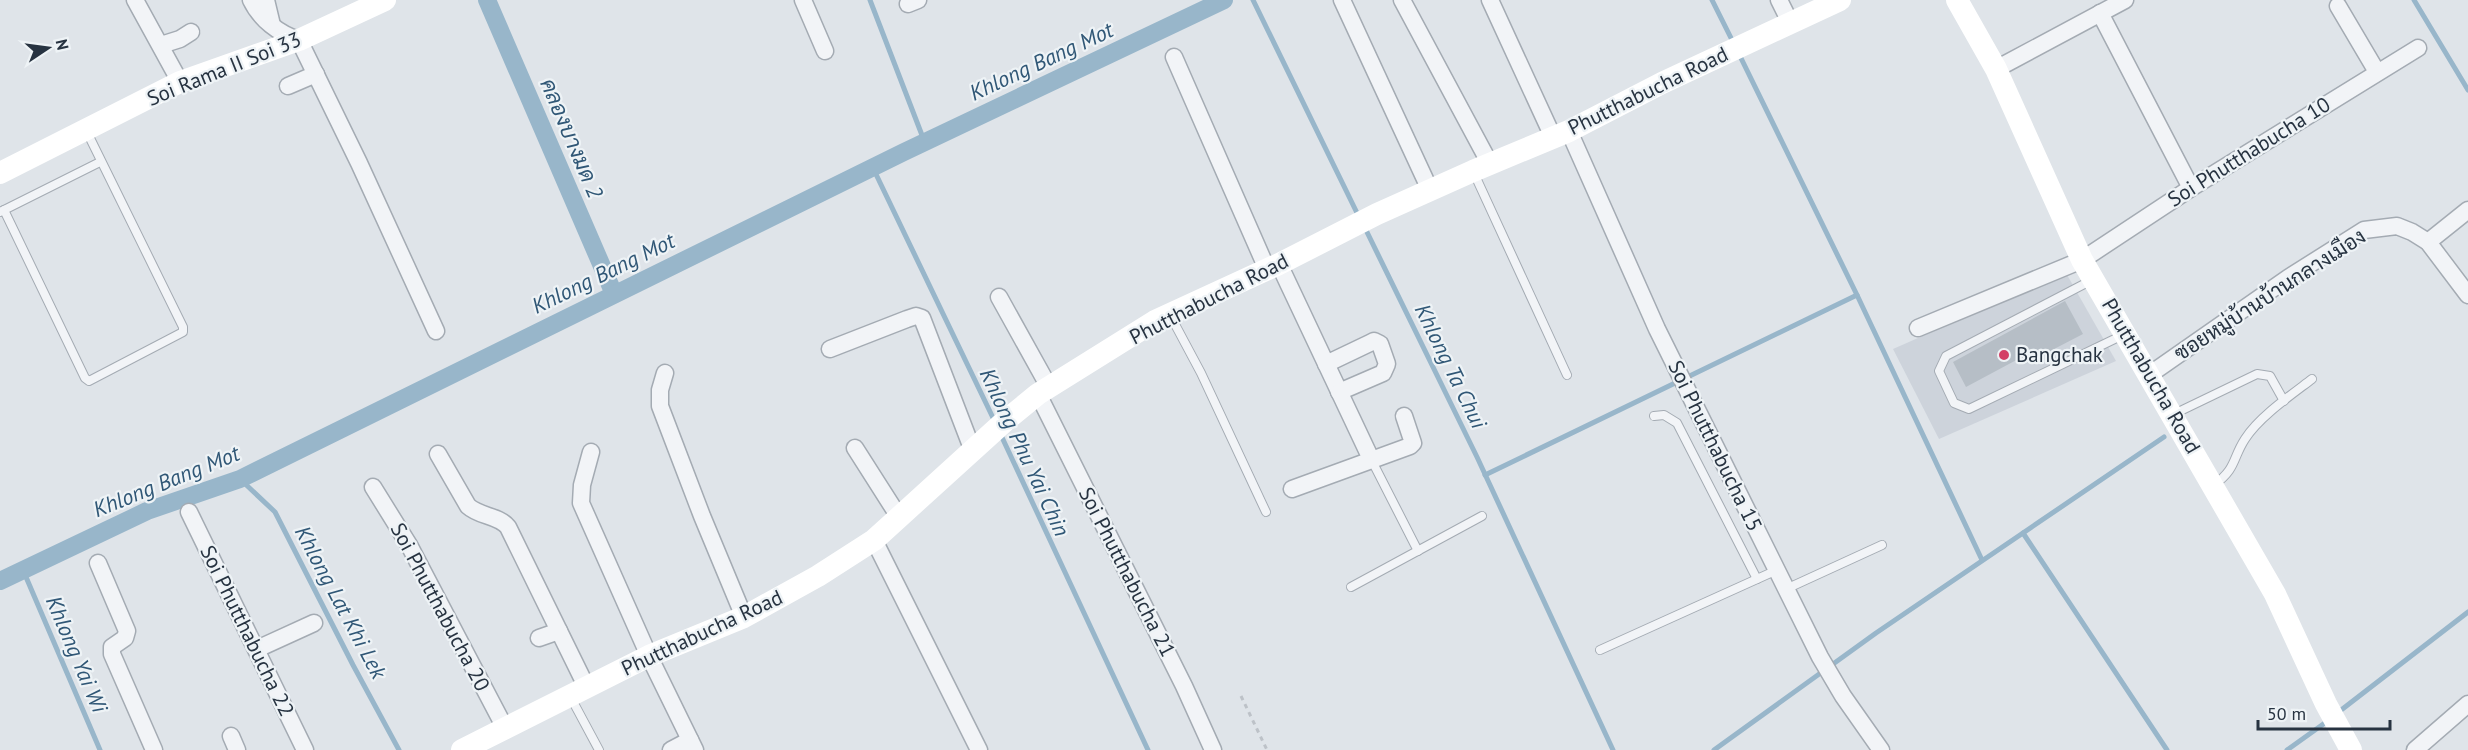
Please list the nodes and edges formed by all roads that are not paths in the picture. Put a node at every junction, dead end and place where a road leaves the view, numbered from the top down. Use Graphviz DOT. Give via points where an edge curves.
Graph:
graph roads {
  1 [pos="135,0"];
  2 [pos="250,0"];
  3 [pos="266,0"];
  4 [pos="385,0"];
  5 [pos="804,0"];
  6 [pos="1342,0"];
  7 [pos="1402,0"];
  8 [pos="1490,0"];
  9 [pos="1779,0"];
  10 [pos="1840,0"];
  11 [pos="1957,0"];
  12 [pos="2125,0"];
  13 [pos="2338,6"];
  14 [pos="2100,13"];
  15 [pos="1790,22"];
  16 [pos="272,25"];
  17 [pos="191,32"];
  18 [pos="299,40"];
  19 [pos="161,45"];
  20 [pos="2418,48"];
  21 [pos="825,51"];
  22 [pos="1174,57"];
  23 [pos="1996,69"];
  24 [pos="2377,72"];
  25 [pos="316,74"];
  26 [pos="180,82"];
  27 [pos="288,86"];
  28 [pos="86,130"];
  29 [pos="1561,134"];
  30 [pos="100,162"];
  31 [pos="1481,167"];
  32 [pos="0,173"];
  33 [pos="2191,188"];
  34 [pos="1430,190"];
  35 [pos="2468,210"];
  36 [pos="2,211"];
  37 [pos="2428,242"];
  38 [pos="1273,267"];
  39 [pos="2088,269"];
  40 [pos="2468,295"];
  41 [pos="999,297"];
  42 [pos="1170,315"];
  43 [pos="1918,328"];
  44 [pos="436,331"];
  45 [pos="2126,334"];
  46 [pos="830,349"];
  47 [pos="1326,364"];
  48 [pos="665,373"];
  49 [pos="1567,375"];
  50 [pos="2149,375"];
  51 [pos="2312,378"];
  52 [pos="1044,391"];
  53 [pos="1339,392"];
  54 [pos="2284,401"];
  55 [pos="2172,415"];
  56 [pos="1404,416"];
  57 [pos="1654,416"];
  58 [pos="980,445"];
  59 [pos="855,448"];
  60 [pos="591,452"];
  61 [pos="438,454"];
  62 [pos="1371,459"];
  63 [pos="2214,485"];
  64 [pos="373,487"];
  65 [pos="1292,489"];
  66 [pos="189,512"];
  67 [pos="1266,512"];
  68 [pos="1482,516"];
  69 [pos="899,517"];
  70 [pos="874,540"];
  71 [pos="1882,545"];
  72 [pos="1418,550"];
  73 [pos="98,562"];
  74 [pos="1777,570"];
  75 [pos="1757,579"];
  76 [pos="1351,587"];
  77 [pos="1786,589"];
  78 [pos="744,618"];
  79 [pos="314,624"];
  80 [pos="559,631"];
  81 [pos="539,639"];
  82 [pos="257,649"];
  83 [pos="1600,650"];
  84 [pos="649,656"];
  85 [pos="579,692"];
  86 [pos="2468,704"];
  87 [pos="505,728"];
  88 [pos="692,745"];
  89 [pos="154,750"];
  90 [pos="305,750"];
  91 [pos="462,750"];
  92 [pos="599,750"];
  93 [pos="671,750"];
  94 [pos="978,750"];
  95 [pos="1213,750"];
  96 [pos="1881,750"];
  97 [pos="2351,750"];
  98 [pos="2415,750"];
  1 -- 19 [label="street"];
  2 -- 16 [label="street"];
  3 -- 16 [label="street"];
  4 -- 18 [label="main road, Soi Rama II Soi 33"];
  5 -- 21 [label="street"];
  6 -- 34 [label="street"];
  7 -- 31 [label="street"];
  8 -- 29 [label="street, Soi Phutthabucha 15"];
  9 -- 15 [label="street"];
  10 -- 15 [label="main road, Phutthabucha Road"];
  11 -- 23 [label="main road, Phutthabucha Road"];
  12 -- 14 [label="street"];
  13 -- 24 [label="street"];
  14 -- 23 [label="street"];
  14 -- 33 [label="street"];
  15 -- 29 [label="main road, Phutthabucha Road"];
  16 -- 18 [label="street"];
  17 -- 19 [label="street"];
  18 -- 25 [label="street"];
  18 -- 26 [label="main road, Soi Rama II Soi 33"];
  19 -- 26 [label="street"];
  20 -- 24 [label="street, Soi Phutthabucha 10"];
  22 -- 38 [label="street"];
  23 -- 39 [label="main road, Phutthabucha Road"];
  24 -- 33 [label="street, Soi Phutthabucha 10"];
  25 -- 27 [label="street"];
  25 -- 44 [label="street"];
  26 -- 28 [label="main road, Soi Rama II Soi 33"];
  28 -- 30 [label="lane"];
  28 -- 32 [label="main road, Soi Rama II Soi 33"];
  29 -- 31 [label="main road, Phutthabucha Road"];
  29 -- 74 [label="street, Soi Phutthabucha 15"];
  30 -- 36 [label="lane"];
  30 -- 36 [label="lane" via="183,332 93,381 85,378"];
  31 -- 34 [label="main road, Phutthabucha Road"];
  31 -- 49 [label="lane"];
  33 -- 39 [label="street, Soi Phutthabucha 10"];
  34 -- 38 [label="main road, Phutthabucha Road"];
  35 -- 37 [label="street"];
  37 -- 40 [label="street, ซอยหมู่บ้านบ้านกลางเมือง"];
  37 -- 50 [label="street, ซอยหมู่บ้านบ้านกลางเมือง" via="2397,226 2364,230"];
  38 -- 42 [label="main road, Phutthabucha Road"];
  38 -- 47 [label="street"];
  39 -- 43 [label="street, Soi Phutthabucha 10"];
  39 -- 45 [label="main road, Phutthabucha Road"];
  39 -- 45 [label="lane" via="1946,356 1939,370 1954,404 1970,409"];
  41 -- 52 [label="street, Soi Phutthabucha 21"];
  42 -- 52 [label="main road, Phutthabucha Road"];
  42 -- 67 [label="lane"];
  45 -- 50 [label="main road, Phutthabucha Road"];
  46 -- 58 [label="street" via="907,319 922,318"];
  47 -- 53 [label="street"];
  47 -- 53 [label="street" via="1374,341 1380,344 1387,364 1383,373"];
  48 -- 78 [label="street" via="660,406"];
  50 -- 55 [label="main road, Phutthabucha Road"];
  51 -- 54 [label="lane"];
  52 -- 58 [label="main road, Phutthabucha Road"];
  52 -- 95 [label="street, Soi Phutthabucha 21"];
  53 -- 62 [label="street"];
  54 -- 55 [label="lane" via="2270,376 2257,374"];
  54 -- 63 [label="lane" via="2245,439 2228,476"];
  55 -- 63 [label="main road, Phutthabucha Road"];
  56 -- 62 [label="street" via="1413,443"];
  57 -- 75 [label="lane" via="1664,415 1677,423"];
  58 -- 69 [label="main road, Phutthabucha Road"];
  59 -- 69 [label="street"];
  60 -- 84 [label="street" via="581,503"];
  61 -- 80 [label="street" via="468,506 508,527"];
  62 -- 65 [label="street"];
  62 -- 72 [label="lane"];
  63 -- 97 [label="main road, Phutthabucha Road" via="2275,594"];
  64 -- 87 [label="street, Soi Phutthabucha 20" via="409,545"];
  66 -- 82 [label="street, Soi Phutthabucha 22"];
  68 -- 72 [label="lane"];
  69 -- 70 [label="main road, Phutthabucha Road"];
  70 -- 78 [label="main road, Phutthabucha Road"];
  70 -- 94 [label="street"];
  71 -- 77 [label="lane"];
  72 -- 76 [label="lane"];
  73 -- 89 [label="street" via="127,631 125,638 112,647 112,654"];
  74 -- 75 [label="lane"];
  74 -- 77 [label="street, Soi Phutthabucha 15"];
  75 -- 83 [label="lane"];
  77 -- 96 [label="street, Soi Phutthabucha 15" via="1828,674"];
  78 -- 84 [label="main road, Phutthabucha Road"];
  79 -- 82 [label="street"];
  80 -- 81 [label="street"];
  80 -- 85 [label="street"];
  82 -- 90 [label="street, Soi Phutthabucha 22"];
  84 -- 85 [label="main road, Phutthabucha Road"];
  84 -- 88 [label="street"];
  85 -- 87 [label="main road, Phutthabucha Road"];
  85 -- 92 [label="lane"];
  86 -- 98 [label="street"];
  87 -- 91 [label="main road, Phutthabucha Road"];
  88 -- 93 [label="street"];
}
